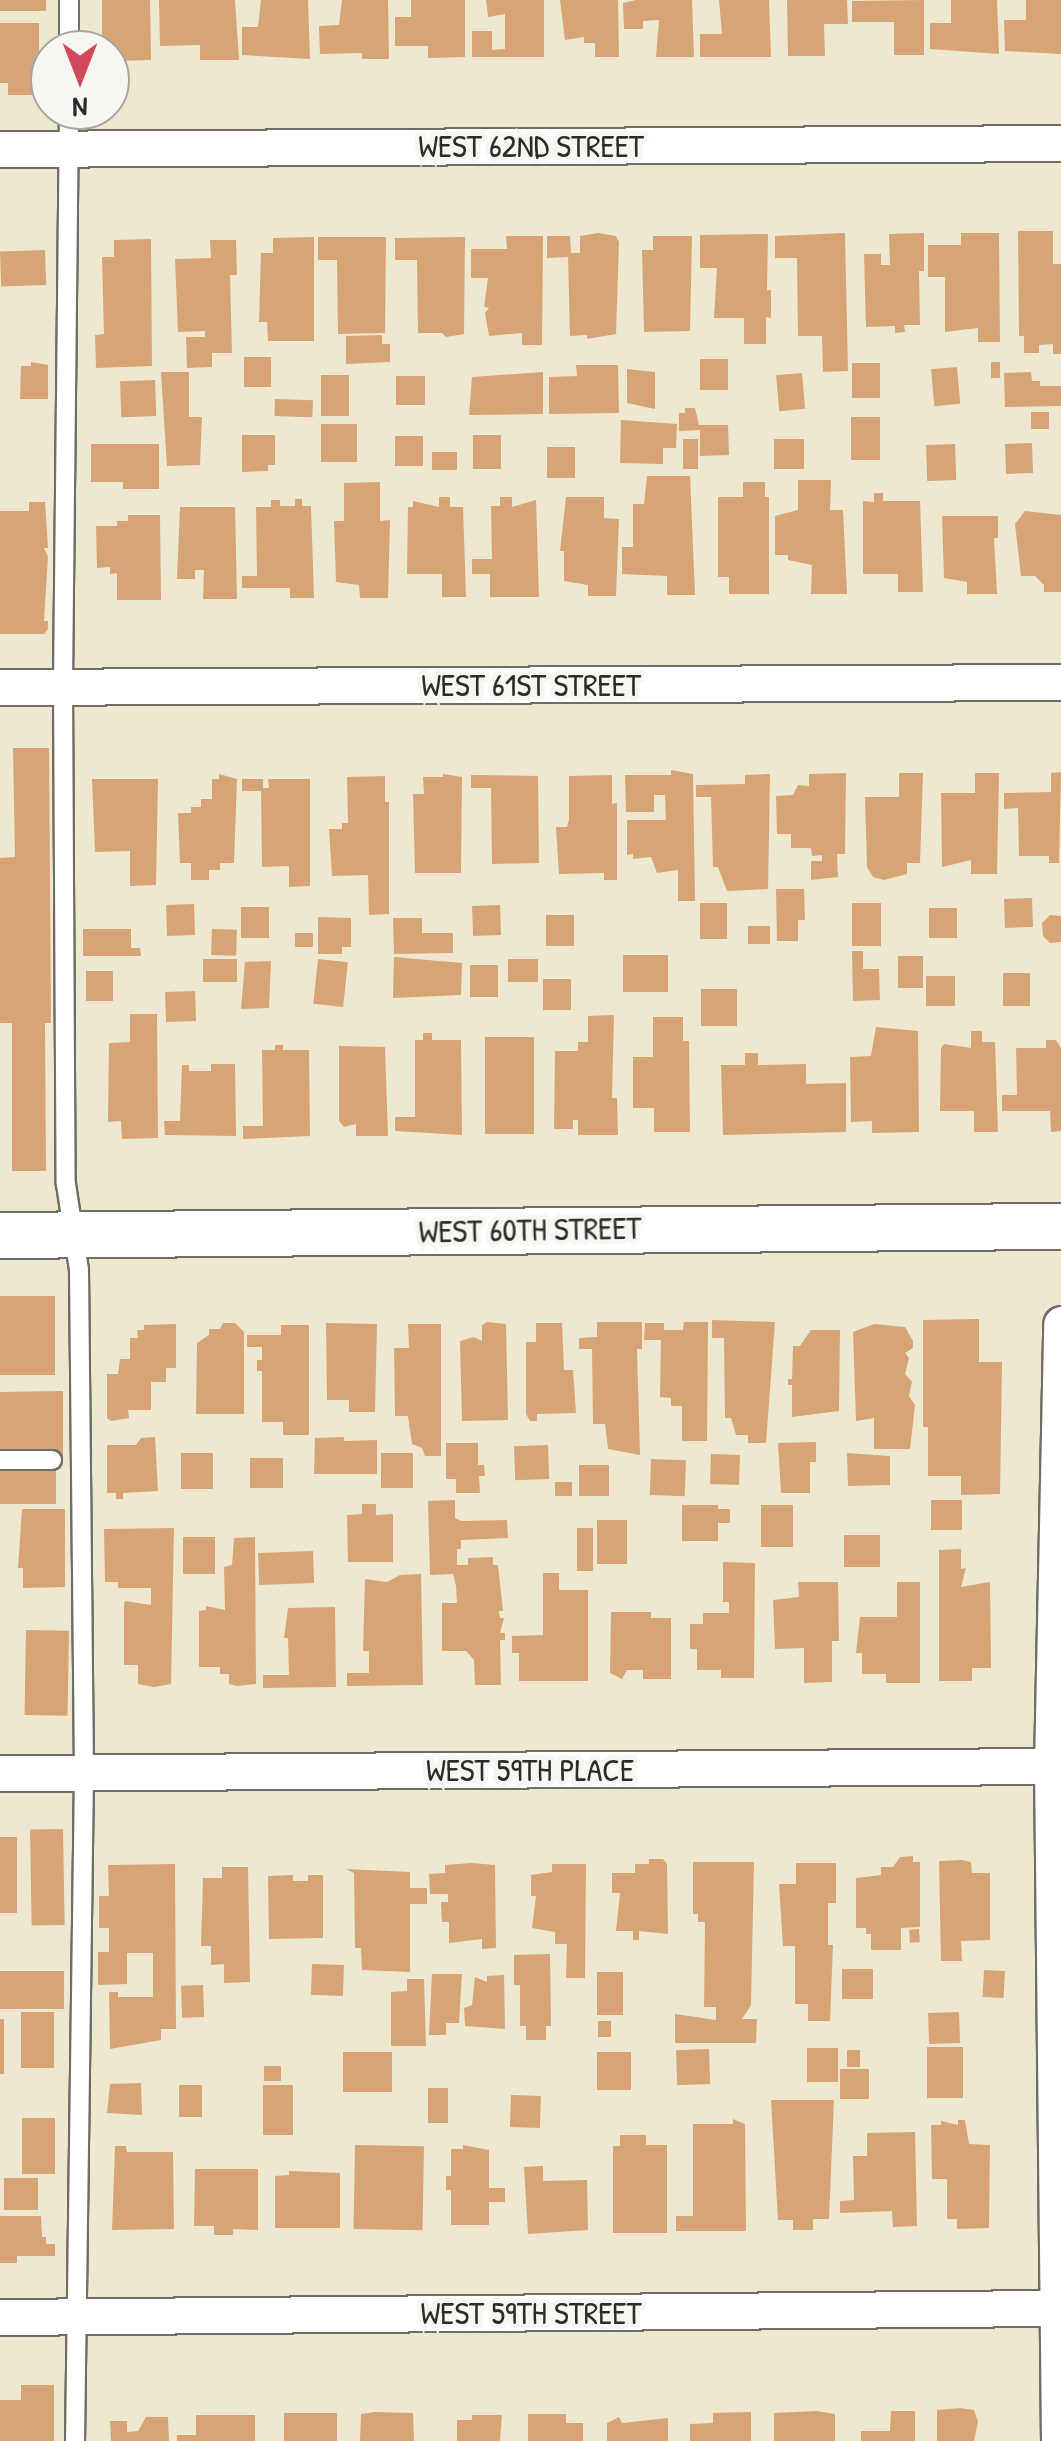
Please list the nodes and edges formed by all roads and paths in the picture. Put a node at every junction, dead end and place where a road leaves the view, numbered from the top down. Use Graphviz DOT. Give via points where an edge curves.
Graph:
graph roads {
  1 [pos="69,0"];
  2 [pos="69,30"];
  3 [pos="69,130"];
  4 [pos="1061,142"];
  5 [pos="0,149"];
  6 [pos="69,150"];
  7 [pos="1061,682"];
  8 [pos="0,687"];
  9 [pos="63,687"];
  10 [pos="1061,1226"];
  11 [pos="0,1234"];
  12 [pos="71,1234"];
  13 [pos="1061,1324"];
  14 [pos="0,1460"];
  15 [pos="52,1460"];
  16 [pos="1057,1766"];
  17 [pos="84,1773"];
  18 [pos="0,1774"];
  19 [pos="1060,2308"];
  20 [pos="0,2317"];
  21 [pos="75,2317"];
  22 [pos="75,2441"];
  23 [pos="1058,2441"];
  1 -- 2 [label="lane"];
  3 -- 6 [label="lane"];
  4 -- 6 [label="street, WEST 62ND STREET"];
  5 -- 6 [label="street, WEST 62ND STREET"];
  6 -- 9 [label="lane"];
  7 -- 9 [label="street, WEST 61ST STREET"];
  8 -- 9 [label="street, WEST 61ST STREET"];
  9 -- 12 [label="lane"];
  10 -- 12 [label="street, WEST 60TH STREET"];
  11 -- 12 [label="street, WEST 60TH STREET"];
  12 -- 17 [label="lane" via="79,1270"];
  13 -- 16 [label="street"];
  14 -- 15 [label="lane"];
  16 -- 17 [label="street, WEST 59TH PLACE"];
  16 -- 19 [label="street"];
  17 -- 18 [label="street, WEST 59TH PLACE"];
  17 -- 21 [label="lane"];
  19 -- 21 [label="street, WEST 59TH STREET"];
  19 -- 23 [label="street"];
  20 -- 21 [label="street, WEST 59TH STREET"];
  21 -- 22 [label="lane"];
}
